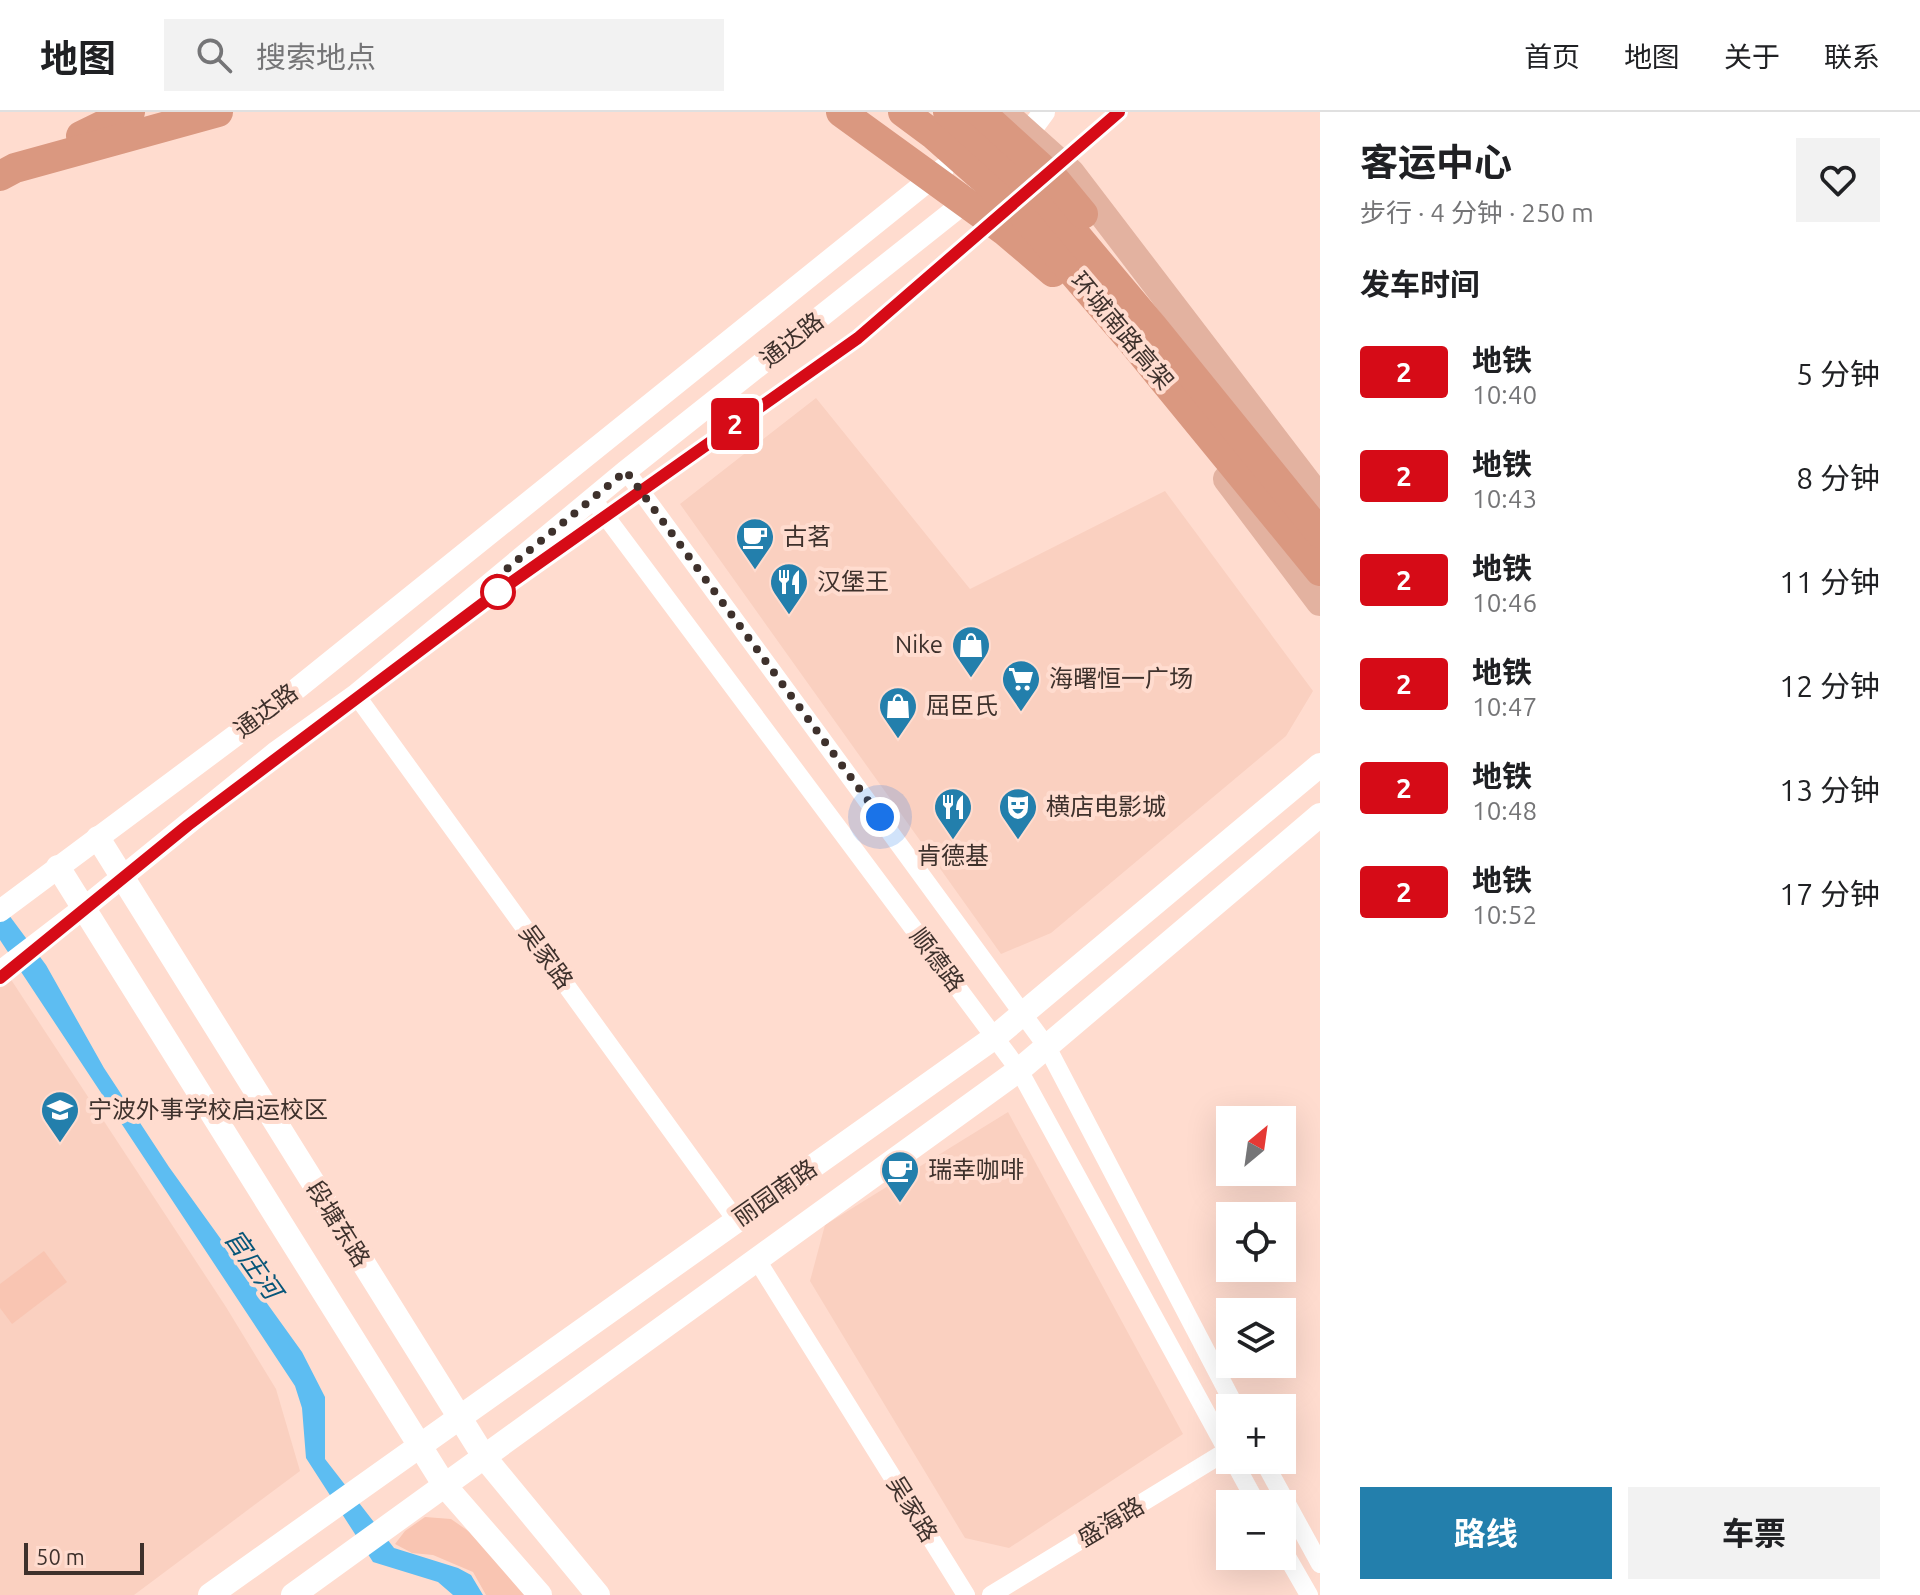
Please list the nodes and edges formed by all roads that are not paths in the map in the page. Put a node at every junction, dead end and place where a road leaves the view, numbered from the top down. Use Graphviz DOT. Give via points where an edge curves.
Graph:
graph roads {
  1 [pos="130,112"];
  2 [pos="218,112"];
  3 [pos="841,112"];
  4 [pos="885,112"];
  5 [pos="903,112"];
  6 [pos="948,112"];
  7 [pos="1013,116"];
  8 [pos="950,164"];
  9 [pos="7,172"];
  10 [pos="980,190"];
  11 [pos="1142,333"];
  12 [pos="626,471"];
  13 [pos="592,498"];
  14 [pos="1320,499"];
  15 [pos="1320,533"];
  16 [pos="1320,571"];
  17 [pos="1320,602"];
  18 [pos="356,695"];
  19 [pos="1320,765"];
  20 [pos="1320,815"];
  21 [pos="98,838"];
  22 [pos="55,870"];
  23 [pos="122,877"];
  24 [pos="81,910"];
  25 [pos="0,911"];
  26 [pos="0,972"];
  27 [pos="1025,1015"];
  28 [pos="995,1037"];
  29 [pos="1047,1047"];
  30 [pos="1019,1070"];
  31 [pos="736,1220"];
  32 [pos="757,1260"];
  33 [pos="1229,1394"];
  34 [pos="459,1417"];
  35 [pos="1216,1429"];
  36 [pos="419,1444"];
  37 [pos="485,1458"];
  38 [pos="1216,1462"];
  39 [pos="1271,1474"];
  40 [pos="445,1486"];
  41 [pos="1320,1564"];
  42 [pos="1295,1570"];
  43 [pos="210,1595"];
  44 [pos="293,1595"];
  45 [pos="540,1595"];
  46 [pos="598,1595"];
  47 [pos="966,1595"];
  48 [pos="991,1595"];
  49 [pos="1309,1595"];
  1 -- 9 [label="highway"];
  2 -- 9 [label="highway"];
  3 -- 11 [label="highway"];
  4 -- 8 [label="main road"];
  5 -- 11 [label="highway, 环城南路高架" via="1020,211"];
  6 -- 11 [label="highway, 环城南路高架" via="1048,202"];
  7 -- 8 [label="street, 通达路"];
  7 -- 10 [label="street, 通达路"];
  7 -- 11 [label="highway" via="1100,236"];
  7 -- 14 [label="main road" via="1071,173"];
  8 -- 10 [label="main road"];
  8 -- 21 [label="street, 通达路" via="279,703"];
  10 -- 12 [label="street, 通达路"];
  10 -- 17 [label="main road" via="1070,271"];
  11 -- 15 [label="highway, 环城南路高架"];
  11 -- 16 [label="highway, 环城南路高架"];
  12 -- 13 [label="street, 通达路"];
  12 -- 27 [label="street, 顺德路"];
  13 -- 18 [label="street, 通达路"];
  13 -- 28 [label="street, 顺德路"];
  18 -- 23 [label="street, 通达路"];
  18 -- 31 [label="street, 吴家路"];
  19 -- 27 [label="main road, 丽园南路"];
  20 -- 29 [label="main road, 丽园南路"];
  21 -- 22 [label="street, 通达路"];
  21 -- 23 [label="main road, 段塘东路"];
  22 -- 24 [label="main road, 段塘东路"];
  22 -- 25 [label="street, 通达路"];
  23 -- 24 [label="street, 通达路"];
  23 -- 34 [label="main road, 段塘东路"];
  24 -- 26 [label="street, 通达路"];
  24 -- 36 [label="main road, 段塘东路"];
  27 -- 28 [label="main road, 丽园南路"];
  27 -- 29 [label="street, 顺德路"];
  28 -- 30 [label="street, 顺德路"];
  28 -- 31 [label="main road, 丽园南路"];
  29 -- 30 [label="main road, 丽园南路"];
  29 -- 33 [label="street, 顺德路"];
  30 -- 32 [label="main road, 丽园南路"];
  30 -- 35 [label="street, 顺德路"];
  31 -- 34 [label="main road, 丽园南路"];
  32 -- 37 [label="main road, 丽园南路"];
  32 -- 47 [label="street, 吴家路"];
  34 -- 36 [label="main road, 丽园南路"];
  34 -- 37 [label="main road, 段塘东路"];
  36 -- 40 [label="main road, 段塘东路"];
  36 -- 43 [label="main road, 丽园南路"];
  37 -- 40 [label="main road, 丽园南路"];
  37 -- 46 [label="main road, 段塘东路"];
  38 -- 48 [label="street, 盛海路"];
  39 -- 41 [label="street"];
  40 -- 44 [label="main road, 丽园南路"];
  40 -- 45 [label="main road, 段塘东路"];
  42 -- 49 [label="street"];
}
